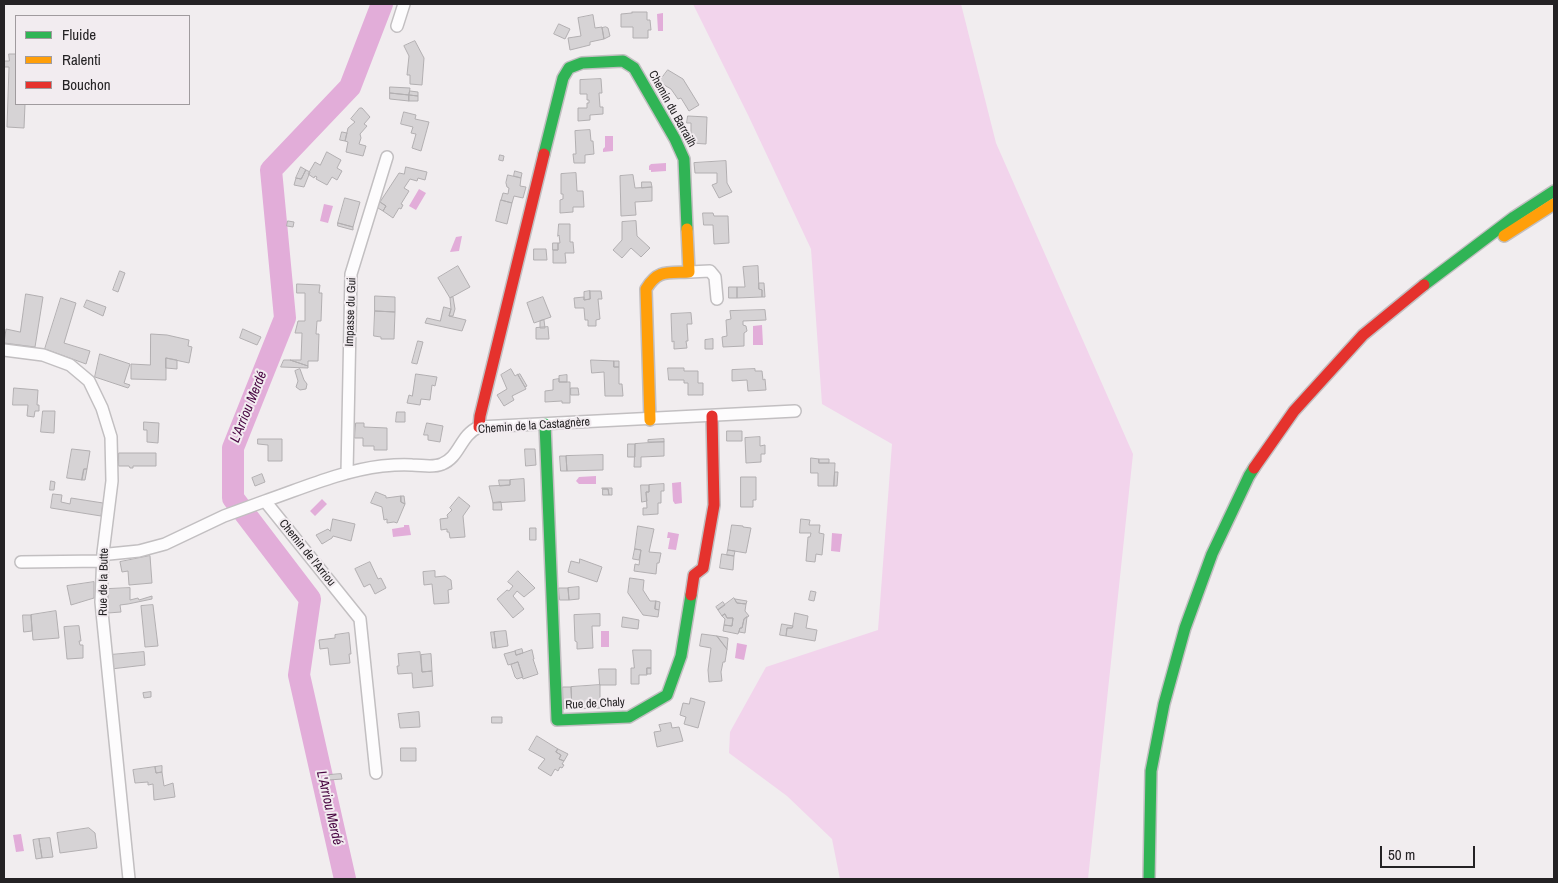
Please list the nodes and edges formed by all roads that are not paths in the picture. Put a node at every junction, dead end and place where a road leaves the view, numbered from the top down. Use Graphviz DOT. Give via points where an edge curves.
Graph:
graph roads {
  1 [pos="404,4"];
  2 [pos="397,26"];
  3 [pos="387,157"];
  4 [pos="1554,191"];
  5 [pos="1554,204"];
  6 [pos="689,272"];
  7 [pos="1428,282"];
  8 [pos="717,299"];
  9 [pos="4,350"];
  10 [pos="795,411"];
  11 [pos="712,416"];
  12 [pos="650,420"];
  13 [pos="545,424"];
  14 [pos="479,427"];
  15 [pos="347,473"];
  16 [pos="263,502"];
  17 [pos="103,557"];
  18 [pos="21,562"];
  19 [pos="1164,704"];
  20 [pos="376,773"];
  21 [pos="129,879"];
  22 [pos="1149,879"];
  23 [pos="1158,879"];
  1 -- 2 [label="street"];
  3 -- 15 [label="street, Impasse du Gui" via="351,274"];
  4 -- 7 [label="street"];
  5 -- 7 [label="street"];
  6 -- 8 [label="street" via="710,271 715,277"];
  6 -- 12 [label="street" via="661,274 652,279 646,290"];
  6 -- 14 [label="street, Chemin du Barrailh" via="684,158 634,68 623,61 582,63 570,68 563,78"];
  7 -- 19 [label="street" via="1363,335 1294,411 1249,476 1212,554 1185,628"];
  9 -- 17 [label="street, Rue de la Butte" via="43,355 70,365 89,382 102,408 110,437 112,480"];
  10 -- 11 [label="street, Chemin de la Castagnère"];
  11 -- 12 [label="street, Chemin de la Castagnère"];
  11 -- 13 [label="street, Rue de Chaly" via="714,504 703,568 694,575 681,656 667,695 630,717 557,720"];
  12 -- 13 [label="street, Chemin de la Castagnère"];
  13 -- 14 [label="street, Chemin de la Castagnère"];
  14 -- 15 [label="street, Chemin de la Castagnère" via="464,438 452,458 443,464 382,466"];
  15 -- 16 [label="street, Chemin de la Castagnère"];
  16 -- 17 [label="street" via="165,544"];
  16 -- 20 [label="street, Chemin de l'Arriou" via="360,619"];
  17 -- 18 [label="street"];
  17 -- 21 [label="street, Rue de la Butte" via="101,602"];
  19 -- 22 [label="street" via="1151,771"];
  19 -- 23 [label="street"];
}
